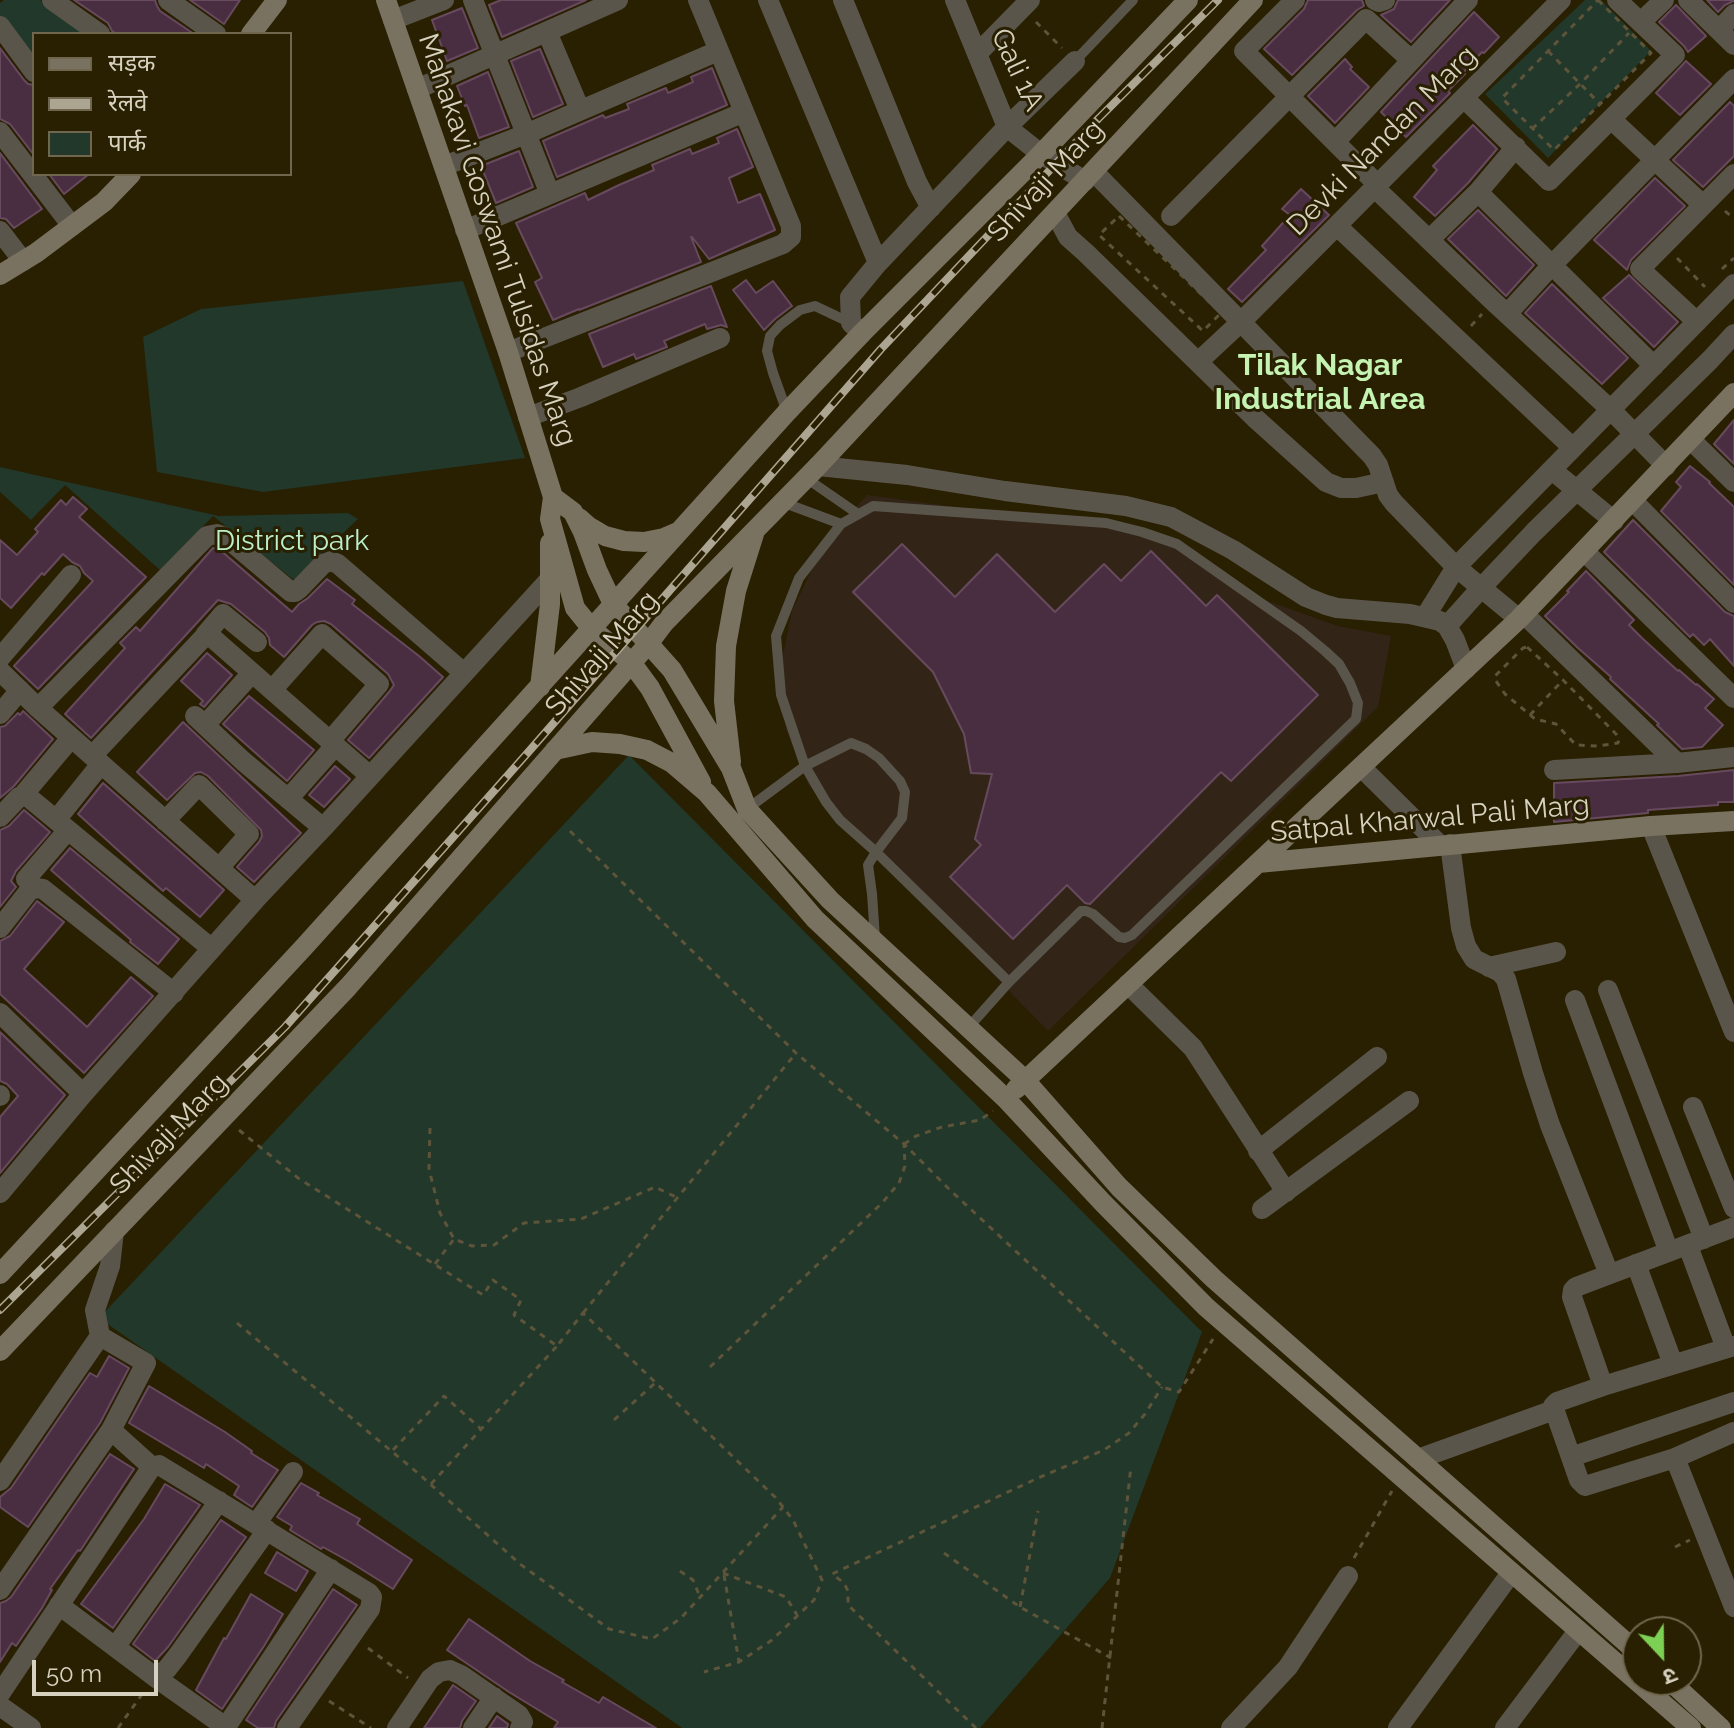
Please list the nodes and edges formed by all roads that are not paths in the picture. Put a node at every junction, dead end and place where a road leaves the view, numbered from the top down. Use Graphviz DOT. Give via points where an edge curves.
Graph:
graph roads {
  1 [pos="52,0"];
  2 [pos="168,0"];
  3 [pos="386,0"];
  4 [pos="444,0"];
  5 [pos="473,0"];
  6 [pos="618,0"];
  7 [pos="698,0"];
  8 [pos="768,0"];
  9 [pos="843,0"];
  10 [pos="955,0"];
  11 [pos="1133,0"];
  12 [pos="1188,0"];
  13 [pos="1253,0"];
  14 [pos="1295,0"];
  15 [pos="1375,0"];
  16 [pos="1385,0"];
  17 [pos="1468,0"];
  18 [pos="1561,0"];
  19 [pos="1617,0"];
  20 [pos="1664,0"];
  21 [pos="1688,0"];
  22 [pos="274,1"];
  23 [pos="1028,7"];
  24 [pos="1734,14"];
  25 [pos="393,20"];
  26 [pos="0,26"];
  27 [pos="1635,27"];
  28 [pos="1719,30"];
  29 [pos="97,32"];
  30 [pos="213,32"];
  31 [pos="252,32"];
  32 [pos="547,32"];
  33 [pos="1734,45"];
  34 [pos="718,51"];
  35 [pos="977,54"];
  36 [pos="495,55"];
  37 [pos="1411,60"];
  38 [pos="1075,61"];
  39 [pos="32,69"];
  40 [pos="1734,79"];
  41 [pos="417,89"];
  42 [pos="1289,96"];
  43 [pos="1464,98"];
  44 [pos="580,110"];
  45 [pos="1605,112"];
  46 [pos="742,113"];
  47 [pos="1007,127"];
  48 [pos="0,132"];
  49 [pos="526,134"];
  50 [pos="1335,142"];
  51 [pos="1516,147"];
  52 [pos="1041,154"];
  53 [pos="1654,160"];
  54 [pos="444,166"];
  55 [pos="32,174"];
  56 [pos="1734,174"];
  57 [pos="34,176"];
  58 [pos="1090,176"];
  59 [pos="120,178"];
  60 [pos="1377,186"];
  61 [pos="1478,192"];
  62 [pos="550,194"];
  63 [pos="1712,206"];
  64 [pos="931,208"];
  65 [pos="1055,213"];
  66 [pos="1171,216"];
  67 [pos="72,226"];
  68 [pos="1337,226"];
  69 [pos="465,230"];
  70 [pos="0,231"];
  71 [pos="1429,240"];
  72 [pos="23,261"];
  73 [pos="878,263"];
  74 [pos="1551,266"];
  75 [pos="0,275"];
  76 [pos="1734,284"];
  77 [pos="1507,314"];
  78 [pos="1242,321"];
  79 [pos="1697,322"];
  80 [pos="857,328"];
  81 [pos="1734,334"];
  82 [pos="720,338"];
  83 [pos="508,352"];
  84 [pos="1198,362"];
  85 [pos="1654,366"];
  86 [pos="1734,393"];
  87 [pos="1611,410"];
  88 [pos="787,412"];
  89 [pos="528,417"];
  90 [pos="1634,435"];
  91 [pos="1691,440"];
  92 [pos="1573,448"];
  93 [pos="1666,466"];
  94 [pos="1552,470"];
  95 [pos="812,472"];
  96 [pos="1384,482"];
  97 [pos="1734,482"];
  98 [pos="1577,490"];
  99 [pos="553,497"];
  100 [pos="1633,501"];
  101 [pos="782,502"];
  102 [pos="573,512"];
  103 [pos="858,514"];
  104 [pos="550,519"];
  105 [pos="1614,521"];
  106 [pos="841,524"];
  107 [pos="682,530"];
  108 [pos="755,530"];
  109 [pos="1585,552"];
  110 [pos="1456,567"];
  111 [pos="71,575"];
  112 [pos="550,579"];
  113 [pos="1481,588"];
  114 [pos="1734,603"];
  115 [pos="613,604"];
  116 [pos="1425,617"];
  117 [pos="1522,617"];
  118 [pos="1447,626"];
  119 [pos="592,629"];
  120 [pos="205,635"];
  121 [pos="257,642"];
  122 [pos="649,643"];
  123 [pos="0,658"];
  124 [pos="631,662"];
  125 [pos="1466,669"];
  126 [pos="0,671"];
  127 [pos="252,673"];
  128 [pos="464,673"];
  129 [pos="540,687"];
  130 [pos="20,690"];
  131 [pos="272,690"];
  132 [pos="1734,698"];
  133 [pos="38,708"];
  134 [pos="0,714"];
  135 [pos="71,738"];
  136 [pos="332,743"];
  137 [pos="555,750"];
  138 [pos="1734,757"];
  139 [pos="96,760"];
  140 [pos="1677,763"];
  141 [pos="805,766"];
  142 [pos="1361,767"];
  143 [pos="731,768"];
  144 [pos="1554,770"];
  145 [pos="370,776"];
  146 [pos="707,793"];
  147 [pos="23,795"];
  148 [pos="288,799"];
  149 [pos="747,809"];
  150 [pos="0,817"];
  151 [pos="165,821"];
  152 [pos="1734,821"];
  153 [pos="62,825"];
  154 [pos="1651,826"];
  155 [pos="323,828"];
  156 [pos="1445,845"];
  157 [pos="876,852"];
  158 [pos="1258,863"];
  159 [pos="219,868"];
  160 [pos="35,888"];
  161 [pos="255,900"];
  162 [pos="0,927"];
  163 [pos="875,940"];
  164 [pos="212,949"];
  165 [pos="1556,952"];
  166 [pos="1489,967"];
  167 [pos="1009,982"];
  168 [pos="1128,984"];
  169 [pos="1608,990"];
  170 [pos="174,993"];
  171 [pos="1575,1000"];
  172 [pos="0,1013"];
  173 [pos="968,1028"];
  174 [pos="1734,1032"];
  175 [pos="1377,1057"];
  176 [pos="1025,1080"];
  177 [pos="83,1094"];
  178 [pos="1006,1099"];
  179 [pos="1409,1101"];
  180 [pos="1693,1107"];
  181 [pos="1258,1151"];
  182 [pos="1286,1192"];
  183 [pos="0,1193"];
  184 [pos="1734,1208"];
  185 [pos="1262,1209"];
  186 [pos="1734,1227"];
  187 [pos="114,1231"];
  188 [pos="1687,1246"];
  189 [pos="1636,1264"];
  190 [pos="4,1266"];
  191 [pos="1609,1274"];
  192 [pos="100,1336"];
  193 [pos="4,1339"];
  194 [pos="1730,1347"];
  195 [pos="1673,1364"];
  196 [pos="1603,1386"];
  197 [pos="1734,1402"];
  198 [pos="1554,1410"];
  199 [pos="111,1430"];
  200 [pos="1734,1432"];
  201 [pos="1571,1457"];
  202 [pos="1675,1458"];
  203 [pos="1418,1459"];
  204 [pos="152,1467"];
  205 [pos="293,1472"];
  206 [pos="0,1481"];
  207 [pos="219,1501"];
  208 [pos="262,1527"];
  209 [pos="331,1569"];
  210 [pos="1350,1569"];
  211 [pos="1511,1573"];
  212 [pos="0,1590"];
  213 [pos="59,1605"];
  214 [pos="1734,1607"];
  215 [pos="1578,1631"];
  216 [pos="1622,1639"];
  217 [pos="116,1646"];
  218 [pos="155,1677"];
  219 [pos="0,1694"];
  220 [pos="1687,1696"];
  221 [pos="494,1697"];
  222 [pos="0,1706"];
  223 [pos="1702,1710"];
  224 [pos="1244,1724"];
  225 [pos="31,1728"];
  226 [pos="227,1728"];
  227 [pos="287,1728"];
  228 [pos="397,1728"];
  229 [pos="473,1728"];
  230 [pos="520,1728"];
  231 [pos="1398,1728"];
  232 [pos="1505,1728"];
  233 [pos="1690,1728"];
  234 [pos="1721,1728"];
  1 -- 29 [label="street"];
  2 -- 30 [label="street"];
  3 -- 25 [label="street, Mahakavi Goswami Tulsidas Marg"];
  4 -- 25 [label="street"];
  5 -- 36 [label="street"];
  6 -- 32 [label="street"];
  7 -- 34 [label="street"];
  8 -- 73 [label="street"];
  9 -- 64 [label="street"];
  10 -- 35 [label="street, Gali 1A"];
  11 -- 38 [label="lane"];
  12 -- 52 [label="street, Shivaji Marg"];
  13 -- 58 [label="street, Shivaji Marg"];
  14 -- 42 [label="street" via="1244,51"];
  15 -- 16 [label="street"];
  17 -- 37 [label="street"];
  18 -- 43 [label="street, Devki Nandan Marg"];
  19 -- 27 [label="street"];
  20 -- 27 [label="street"];
  21 -- 28 [label="street"];
  22 -- 31 [label="street"];
  23 -- 35 [label="street"];
  24 -- 28 [label="street"];
  25 -- 41 [label="street, Mahakavi Goswami Tulsidas Marg"];
  26 -- 39 [label="street"];
  27 -- 45 [label="street" via="1675,55"];
  28 -- 33 [label="street"];
  32 -- 36 [label="street"];
  32 -- 44 [label="street"];
  34 -- 44 [label="street"];
  34 -- 46 [label="street"];
  35 -- 47 [label="street, Gali 1A"];
  36 -- 41 [label="street"];
  36 -- 49 [label="street"];
  37 -- 42 [label="street" via="1366,19"];
  37 -- 50 [label="street"];
  38 -- 47 [label="street"];
  40 -- 53 [label="street"];
  41 -- 54 [label="street, Mahakavi Goswami Tulsidas Marg"];
  42 -- 50 [label="street"];
  42 -- 66 [label="street"];
  43 -- 51 [label="street"];
  43 -- 60 [label="street, Devki Nandan Marg"];
  44 -- 49 [label="street"];
  45 -- 51 [label="street" via="1549,181"];
  45 -- 53 [label="street"];
  46 -- 62 [label="street"];
  46 -- 83 [label="street" via="791,226 788,241"];
  47 -- 52 [label="street, Gali 1A"];
  47 -- 64 [label="street"];
  48 -- 55 [label="street"];
  49 -- 54 [label="street"];
  49 -- 62 [label="street"];
  50 -- 60 [label="street"];
  51 -- 61 [label="street"];
  52 -- 58 [label="street, Gali 1A"];
  52 -- 80 [label="street, Shivaji Marg"];
  53 -- 63 [label="street"];
  53 -- 74 [label="street"];
  54 -- 69 [label="street, Mahakavi Goswami Tulsidas Marg"];
  56 -- 63 [label="street"];
  57 -- 67 [label="street"];
  58 -- 65 [label="street, Shivaji Marg"];
  58 -- 78 [label="street, Gali 1A"];
  59 -- 67 [label="street" via="104,202"];
  60 -- 68 [label="street, Devki Nandan Marg"];
  60 -- 71 [label="street"];
  61 -- 71 [label="street"];
  61 -- 74 [label="street"];
  62 -- 69 [label="street"];
  63 -- 79 [label="street" via="1640,269"];
  64 -- 73 [label="street"];
  65 -- 84 [label="street" via="1068,237"];
  65 -- 95 [label="street, Shivaji Marg"];
  67 -- 72 [label="street"];
  68 -- 78 [label="street, Devki Nandan Marg"];
  68 -- 92 [label="street"];
  69 -- 83 [label="street, Mahakavi Goswami Tulsidas Marg"];
  70 -- 72 [label="street"];
  71 -- 77 [label="street"];
  72 -- 75 [label="street"];
  73 -- 80 [label="street" via="850,297"];
  74 -- 77 [label="street"];
  74 -- 85 [label="street"];
  76 -- 79 [label="street"];
  77 -- 87 [label="street"];
  78 -- 84 [label="street, Devki Nandan Marg"];
  78 -- 96 [label="street, Gali 1A" via="1372,456"];
  79 -- 85 [label="street"];
  80 -- 88 [label="street, Shivaji Marg"];
  80 -- 88 [label="lane" via="815,306 800,310 770,336 767,351"];
  81 -- 90 [label="street"];
  82 -- 89 [label="street"];
  83 -- 89 [label="street, Mahakavi Goswami Tulsidas Marg"];
  84 -- 96 [label="street" via="1326,482 1356,488"];
  85 -- 87 [label="street"];
  86 -- 91 [label="street"];
  87 -- 90 [label="street"];
  87 -- 92 [label="street"];
  88 -- 107 [label="street, Shivaji Marg"];
  89 -- 99 [label="street, Mahakavi Goswami Tulsidas Marg"];
  90 -- 93 [label="street"];
  90 -- 98 [label="street"];
  91 -- 93 [label="street"];
  91 -- 97 [label="street"];
  92 -- 94 [label="street"];
  93 -- 100 [label="street"];
  94 -- 98 [label="street"];
  94 -- 110 [label="street"];
  95 -- 101 [label="street, Shivaji Marg"];
  95 -- 103 [label="lane"];
  95 -- 116 [label="street" via="907,475 1147,510 1193,528 1326,605"];
  96 -- 110 [label="street, Gali 1A" via="1394,503"];
  98 -- 105 [label="street"];
  98 -- 113 [label="street"];
  99 -- 102 [label="street"];
  99 -- 104 [label="street, Mahakavi Goswami Tulsidas Marg"];
  100 -- 105 [label="street"];
  100 -- 114 [label="street"];
  101 -- 106 [label="lane"];
  101 -- 108 [label="street, Shivaji Marg"];
  102 -- 107 [label="street" via="596,531 624,541 644,542"];
  102 -- 115 [label="street"];
  103 -- 106 [label="lane"];
  103 -- 167 [label="lane" via="873,506 1106,523 1177,544 1325,651 1339,664 1358,703 1356,719 1132,935 1119,937 1093,914 1081,911"];
  104 -- 112 [label="street"];
  104 -- 119 [label="street, Mahakavi Goswami Tulsidas Marg" via="575,608"];
  105 -- 109 [label="street"];
  106 -- 141 [label="lane" via="799,578 776,636 781,695"];
  107 -- 115 [label="street, Shivaji Marg"];
  108 -- 122 [label="street, Shivaji Marg"];
  108 -- 143 [label="street" via="726,646 724,701"];
  109 -- 117 [label="street"];
  109 -- 132 [label="street"];
  110 -- 113 [label="street, Gali 1A"];
  110 -- 116 [label="street"];
  111 -- 123 [label="street"];
  112 -- 128 [label="street"];
  112 -- 129 [label="street"];
  113 -- 117 [label="street, Gali 1A"];
  113 -- 118 [label="street"];
  115 -- 119 [label="street, Shivaji Marg"];
  115 -- 122 [label="street"];
  116 -- 118 [label="street"];
  117 -- 125 [label="street"];
  117 -- 140 [label="street, Gali 1A"];
  118 -- 125 [label="street"];
  119 -- 124 [label="street, Mahakavi Goswami Tulsidas Marg"];
  119 -- 129 [label="street, Shivaji Marg"];
  120 -- 121 [label="street" via="223,614"];
  120 -- 127 [label="street"];
  120 -- 139 [label="street"];
  122 -- 124 [label="street, Shivaji Marg"];
  122 -- 143 [label="street" via="672,670"];
  124 -- 137 [label="street, Shivaji Marg"];
  124 -- 146 [label="street, Mahakavi Goswami Tulsidas Marg"];
  125 -- 142 [label="street"];
  126 -- 130 [label="street"];
  127 -- 131 [label="street"];
  127 -- 148 [label="street" via="200,720"];
  128 -- 133 [label="street" via="338,564 323,564 291,592 217,534 207,536"];
  128 -- 145 [label="street"];
  129 -- 190 [label="street, Shivaji Marg"];
  130 -- 133 [label="street"];
  130 -- 134 [label="street"];
  131 -- 136 [label="street"];
  131 -- 136 [label="street" via="322,634 379,684"];
  133 -- 135 [label="street"];
  135 -- 139 [label="street"];
  135 -- 147 [label="street"];
  136 -- 145 [label="street"];
  136 -- 148 [label="street"];
  137 -- 146 [label="street" via="592,742 647,750"];
  137 -- 187 [label="street, Shivaji Marg" via="348,987"];
  138 -- 140 [label="street"];
  139 -- 151 [label="street"];
  139 -- 153 [label="street"];
  140 -- 144 [label="street"];
  141 -- 149 [label="lane"];
  141 -- 157 [label="lane" via="840,820"];
  141 -- 157 [label="lane" via="851,743 879,758 900,781 905,792 902,818"];
  142 -- 156 [label="street"];
  142 -- 158 [label="street"];
  143 -- 149 [label="street"];
  145 -- 155 [label="street"];
  146 -- 178 [label="street" via="815,919"];
  147 -- 150 [label="street"];
  147 -- 153 [label="street"];
  148 -- 155 [label="street"];
  149 -- 163 [label="street" via="830,900"];
  151 -- 159 [label="street"];
  151 -- 159 [label="street" via="199,785 249,834"];
  152 -- 154 [label="street, Satpal Kharwal Pali Marg"];
  153 -- 160 [label="street" via="26,879"];
  153 -- 164 [label="street"];
  154 -- 156 [label="street, Satpal Kharwal Pali Marg"];
  154 -- 174 [label="street"];
  155 -- 161 [label="street"];
  156 -- 158 [label="street, Satpal Kharwal Pali Marg"];
  156 -- 166 [label="street" via="1463,939 1474,959"];
  157 -- 163 [label="lane" via="868,865"];
  157 -- 167 [label="lane"];
  158 -- 168 [label="street, Satpal Kharwal Pali Marg"];
  159 -- 161 [label="street"];
  160 -- 162 [label="street"];
  160 -- 170 [label="street" via="43,889"];
  161 -- 164 [label="street"];
  163 -- 173 [label="street"];
  164 -- 170 [label="street"];
  165 -- 166 [label="street"];
  166 -- 191 [label="street" via="1506,979 1550,1125"];
  167 -- 173 [label="lane"];
  168 -- 176 [label="street, Satpal Kharwal Pali Marg"];
  168 -- 181 [label="street" via="1193,1048"];
  169 -- 188 [label="street"];
  170 -- 177 [label="street"];
  171 -- 188 [label="street"];
  172 -- 177 [label="street"];
  173 -- 176 [label="street"];
  175 -- 181 [label="street"];
  176 -- 178 [label="street, Satpal Kharwal Pali Marg"];
  176 -- 203 [label="street" via="1119,1187 1203,1269"];
  177 -- 183 [label="street"];
  178 -- 211 [label="street" via="1206,1307"];
  179 -- 182 [label="street"];
  180 -- 184 [label="street"];
  181 -- 182 [label="street"];
  182 -- 185 [label="street"];
  186 -- 188 [label="street"];
  187 -- 192 [label="street" via="110,1266 95,1310"];
  187 -- 193 [label="street, Shivaji Marg"];
  188 -- 189 [label="street"];
  188 -- 194 [label="street"];
  189 -- 191 [label="street"];
  189 -- 195 [label="street"];
  191 -- 196 [label="street" via="1576,1287 1572,1294"];
  192 -- 199 [label="street" via="146,1363"];
  192 -- 206 [label="street"];
  194 -- 195 [label="street"];
  195 -- 196 [label="street"];
  196 -- 198 [label="street" via="1554,1403"];
  197 -- 201 [label="street"];
  198 -- 201 [label="street"];
  198 -- 203 [label="street"];
  199 -- 204 [label="street"];
  199 -- 212 [label="street"];
  200 -- 202 [label="street"];
  201 -- 202 [label="street" via="1585,1486"];
  202 -- 214 [label="street"];
  203 -- 216 [label="street"];
  204 -- 207 [label="street" via="163,1467"];
  204 -- 213 [label="street"];
  205 -- 208 [label="street"];
  207 -- 208 [label="street"];
  207 -- 217 [label="street"];
  208 -- 209 [label="street"];
  208 -- 218 [label="street" via="173,1661"];
  209 -- 226 [label="street"];
  209 -- 227 [label="street" via="369,1593 372,1603"];
  210 -- 224 [label="street" via="1288,1667"];
  211 -- 215 [label="street"];
  211 -- 231 [label="street"];
  213 -- 217 [label="street"];
  213 -- 219 [label="street"];
  215 -- 232 [label="street"];
  215 -- 233 [label="street"];
  217 -- 218 [label="street"];
  218 -- 226 [label="street"];
  220 -- 223 [label="street"];
  221 -- 228 [label="street" via="461,1675 439,1672"];
  221 -- 229 [label="street"];
  221 -- 230 [label="street" via="521,1717"];
  222 -- 225 [label="street"];
  223 -- 233 [label="street"];
  223 -- 234 [label="street"];
}
